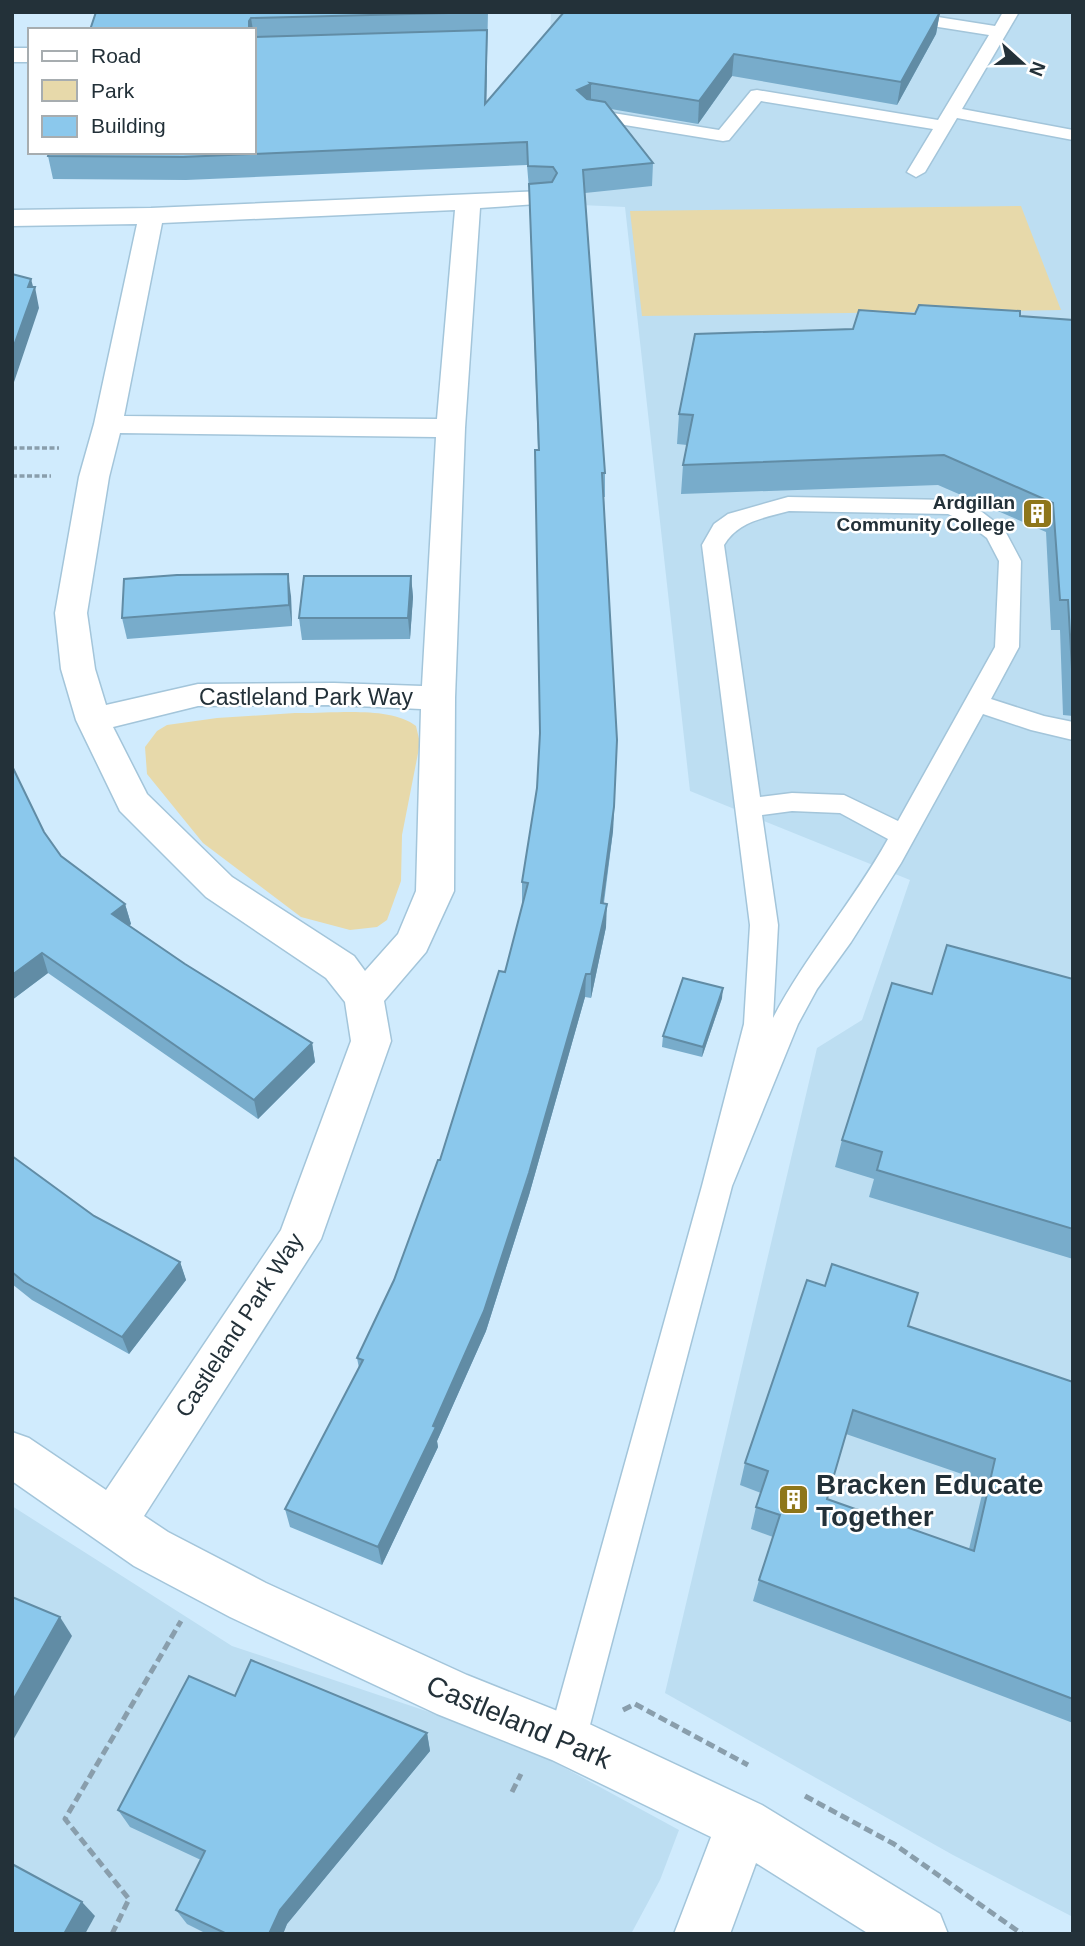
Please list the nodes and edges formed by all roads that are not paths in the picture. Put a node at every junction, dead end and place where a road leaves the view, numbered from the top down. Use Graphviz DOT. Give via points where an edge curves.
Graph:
graph roads {
  1 [pos="875,12"];
  2 [pos="1011,12"];
  3 [pos="1000,32"];
  4 [pos="588,114"];
  5 [pos="947,119"];
  6 [pos="1073,135"];
  7 [pos="916,172"];
  8 [pos="543,198"];
  9 [pos="468,201"];
  10 [pos="151,216"];
  11 [pos="12,218"];
  12 [pos="108,424"];
  13 [pos="450,428"];
  14 [pos="438,698"];
  15 [pos="978,703"];
  16 [pos="93,720"];
  17 [pos="1073,731"];
  18 [pos="748,808"];
  19 [pos="904,835"];
  20 [pos="364,998"];
  21 [pos="717,1186"];
  22 [pos="12,1454"];
  23 [pos="113,1521"];
  24 [pos="566,1740"];
  25 [pos="743,1824"];
  26 [pos="702,1934"];
  27 [pos="920,1934"];
  1 -- 3 [label="lane"];
  2 -- 3 [label="lane"];
  3 -- 5 [label="lane"];
  4 -- 5 [label="lane" via="723,136 757,95"];
  5 -- 6 [label="lane"];
  5 -- 7 [label="lane"];
  8 -- 9 [label="street"];
  9 -- 10 [label="street"];
  9 -- 13 [label="street, Castleland Park Way"];
  10 -- 11 [label="street"];
  10 -- 12 [label="street, Castleland Park Way"];
  12 -- 13 [label="street"];
  12 -- 16 [label="street, Castleland Park Way" via="94,477 71,613 78,670"];
  13 -- 14 [label="street, Castleland Park Way"];
  14 -- 16 [label="street, Castleland Park Way" via="198,695"];
  14 -- 20 [label="street, Castleland Park Way" via="435,891 413,942"];
  15 -- 17 [label="lane"];
  15 -- 18 [label="lane" via="1007,647 1010,561 996,534 974,517 951,507 930,505 788,504 736,519 722,529 713,545"];
  15 -- 19 [label="lane"];
  16 -- 20 [label="street, Castleland Park Way" via="133,802 219,887 340,967"];
  18 -- 19 [label="lane" via="792,802 844,804"];
  18 -- 21 [label="lane" via="764,925 758,1024"];
  19 -- 21 [label="lane" via="807,981 784,1024"];
  20 -- 23 [label="street, Castleland Park Way" via="371,1041 299,1239"];
  21 -- 24 [label="lane"];
  22 -- 23 [label="street, Castleland Park"];
  23 -- 24 [label="street, Castleland Park" via="151,1549 248,1600 455,1696"];
  24 -- 25 [label="street, Castleland Park"];
  25 -- 26 [label="street"];
  25 -- 27 [label="street, Castleland Park"];
}
